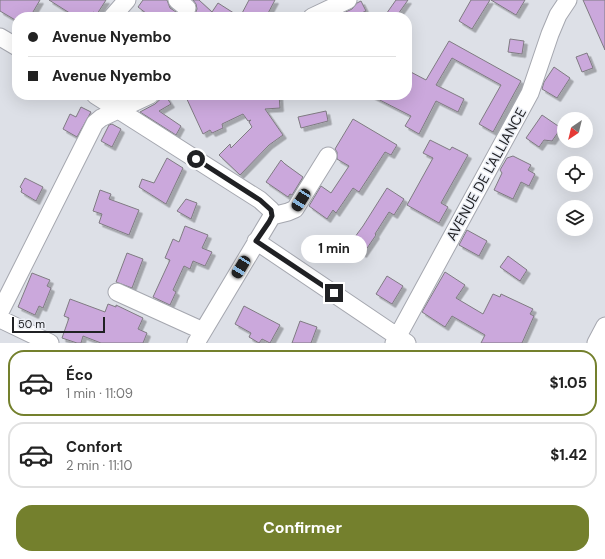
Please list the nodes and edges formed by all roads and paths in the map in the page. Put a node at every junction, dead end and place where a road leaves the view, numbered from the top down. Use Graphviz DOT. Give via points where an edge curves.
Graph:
graph roads {
  1 [pos="127,0"];
  2 [pos="348,0"];
  3 [pos="568,0"];
  4 [pos="116,12"];
  5 [pos="323,12"];
  6 [pos="0,37"];
  7 [pos="12,45"];
  8 [pos="103,100"];
  9 [pos="139,100"];
  10 [pos="118,110"];
  11 [pos="328,156"];
  12 [pos="272,216"];
  13 [pos="256,241"];
  14 [pos="116,292"];
  15 [pos="0,312"];
  16 [pos="0,319"];
  17 [pos="605,326"];
  18 [pos="200,337"];
  19 [pos="400,341"];
  20 [pos="50,343"];
  21 [pos="596,343"];
  1 -- 4 [label="street"];
  2 -- 5 [label="street"];
  3 -- 19 [label="street, AVENUE DE L'ALLIANCE" via="550,34 530,92"];
  6 -- 7 [label="street"];
  8 -- 10 [label="street"];
  9 -- 10 [label="street"];
  10 -- 12 [label="street" via="260,200 271,210"];
  10 -- 15 [label="street" via="101,118 91,131"];
  11 -- 12 [label="street" via="295,209"];
  12 -- 13 [label="street"];
  13 -- 18 [label="street"];
  13 -- 19 [label="street"];
  14 -- 18 [label="street"];
  16 -- 20 [label="street"];
  17 -- 21 [label="street"];
}
